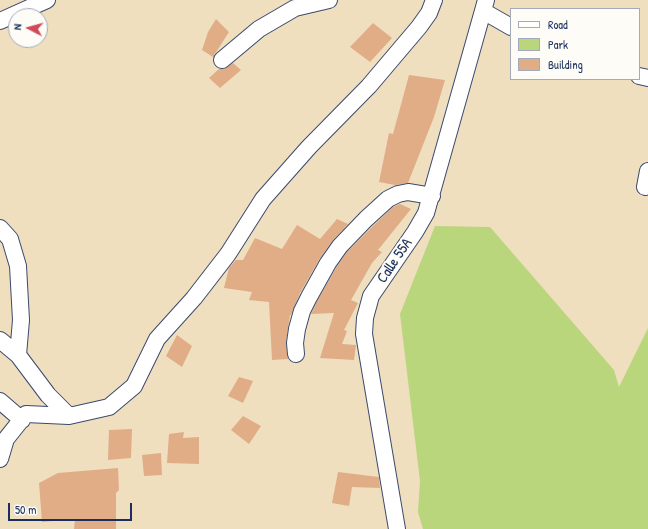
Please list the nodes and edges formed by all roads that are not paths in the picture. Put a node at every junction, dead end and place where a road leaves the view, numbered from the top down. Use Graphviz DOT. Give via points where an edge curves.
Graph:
graph roads {
  1 [pos="47,0"];
  2 [pos="329,0"];
  3 [pos="434,0"];
  4 [pos="485,6"];
  5 [pos="0,21"];
  6 [pos="510,26"];
  7 [pos="222,60"];
  8 [pos="648,171"];
  9 [pos="645,187"];
  10 [pos="432,196"];
  11 [pos="0,228"];
  12 [pos="0,340"];
  13 [pos="296,354"];
  14 [pos="18,355"];
  15 [pos="0,401"];
  16 [pos="68,416"];
  17 [pos="22,420"];
  18 [pos="0,459"];
  19 [pos="397,529"];
  1 -- 5 [label="street"];
  2 -- 7 [label="street" via="295,8 259,29"];
  3 -- 16 [label="street" via="426,19 263,199 228,254 194,298 157,338 134,386 109,407"];
  4 -- 6 [label="street"];
  4 -- 10 [label="street, Calle 55A"];
  8 -- 9 [label="street"];
  10 -- 13 [label="street" via="408,192 388,199 340,246 302,311 295,343"];
  10 -- 19 [label="street, Calle 55A" via="420,223 372,296 365,318 364,334"];
  11 -- 14 [label="street" via="10,239 18,266 21,320"];
  12 -- 14 [label="street"];
  14 -- 16 [label="street" via="48,395"];
  15 -- 17 [label="street"];
  16 -- 17 [label="street" via="26,414"];
  17 -- 18 [label="street" via="6,439"];
}
